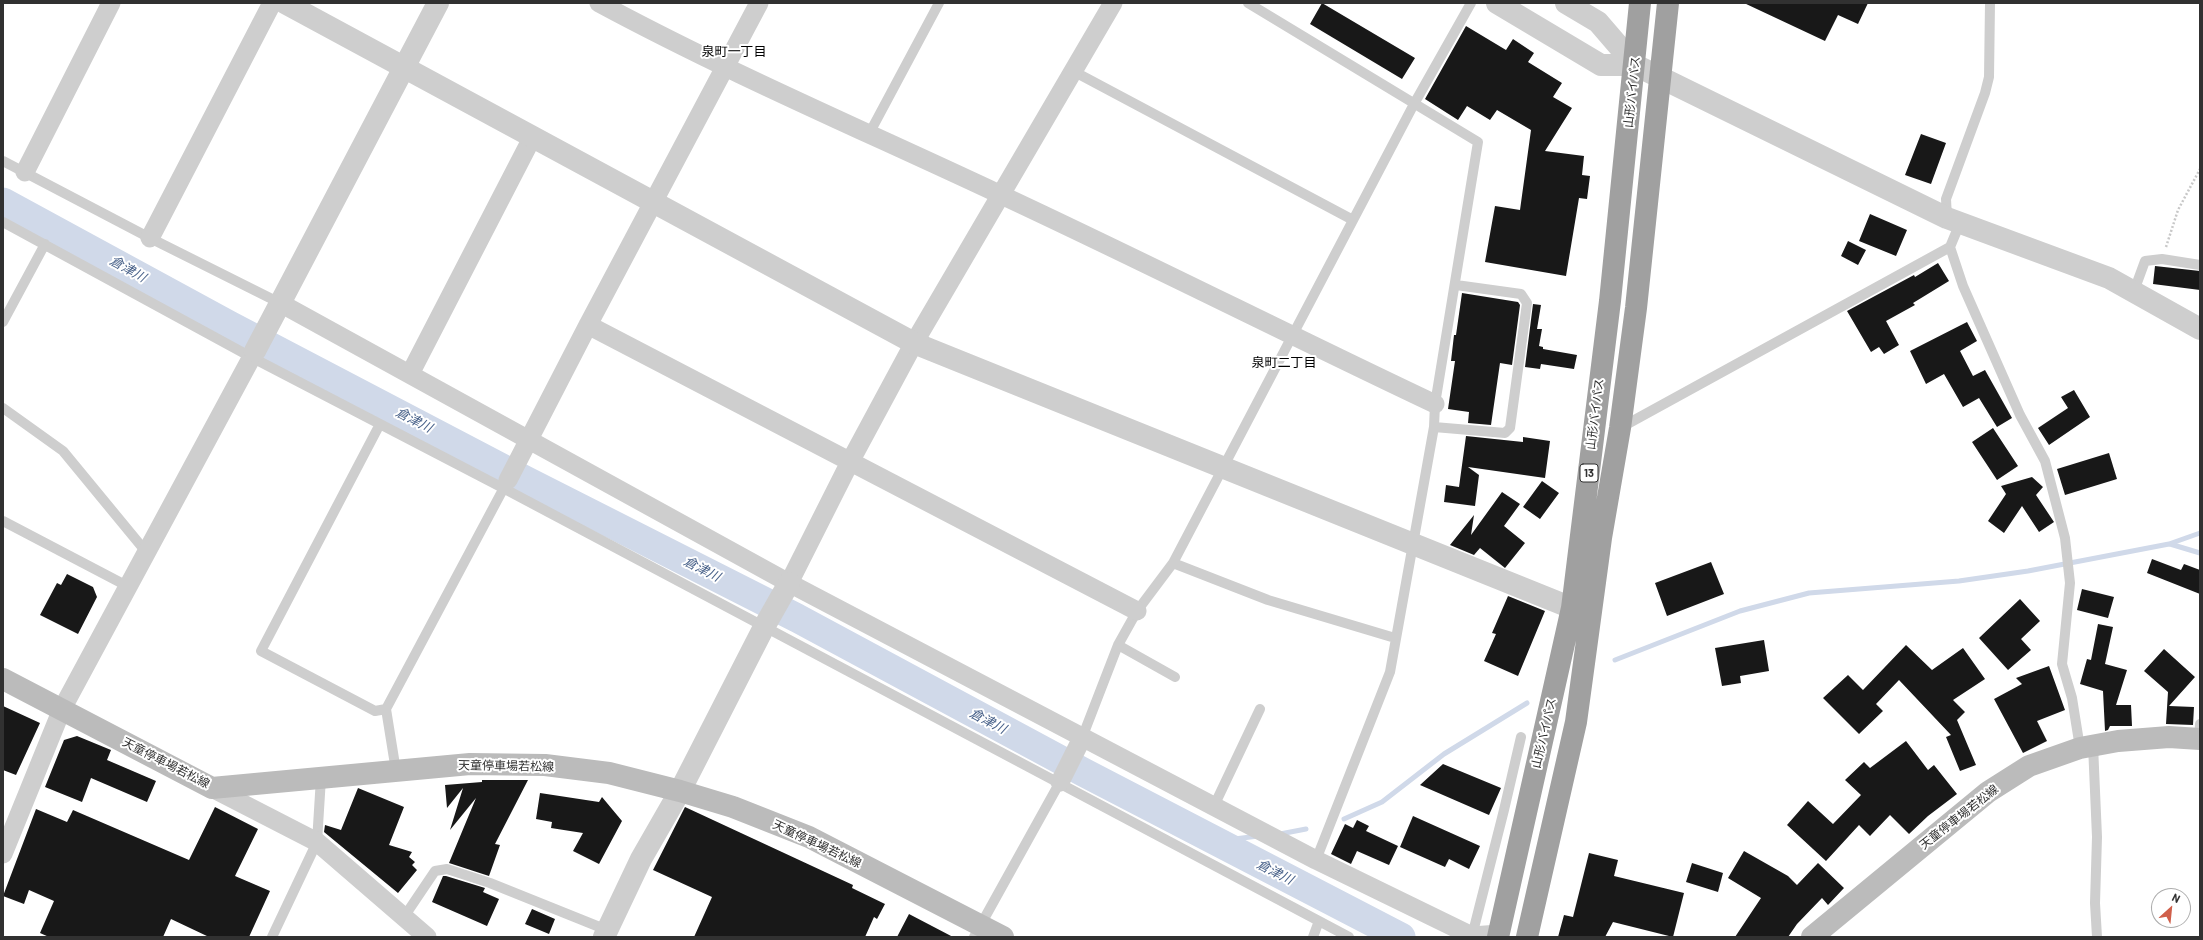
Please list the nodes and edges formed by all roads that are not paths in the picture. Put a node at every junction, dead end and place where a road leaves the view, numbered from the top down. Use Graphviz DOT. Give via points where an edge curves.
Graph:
graph roads {
  1 [pos="111,3"];
  2 [pos="272,3"];
  3 [pos="285,3"];
  4 [pos="438,3"];
  5 [pos="759,3"];
  6 [pos="939,3"];
  7 [pos="1113,3"];
  8 [pos="1248,3"];
  9 [pos="1471,3"];
  10 [pos="1497,3"];
  11 [pos="1566,3"];
  12 [pos="1640,3"];
  13 [pos="1668,3"];
  14 [pos="1990,3"];
  15 [pos="608,5"];
  16 [pos="1635,65"];
  17 [pos="404,66"];
  18 [pos="725,66"];
  19 [pos="1074,71"];
  20 [pos="1661,78"];
  21 [pos="1414,104"];
  22 [pos="869,134"];
  23 [pos="533,136"];
  24 [pos="3,161"];
  25 [pos="25,172"];
  26 [pos="1001,195"];
  27 [pos="655,202"];
  28 [pos="1353,220"];
  29 [pos="1953,220"];
  30 [pos="3,222"];
  31 [pos="150,238"];
  32 [pos="44,244"];
  33 [pos="1950,247"];
  34 [pos="2200,265"];
  35 [pos="1456,285"];
  36 [pos="2134,291"];
  37 [pos="278,307"];
  38 [pos="3,322"];
  39 [pos="588,324"];
  40 [pos="2200,329"];
  41 [pos="1291,336"];
  42 [pos="914,343"];
  43 [pos="253,354"];
  44 [pos="410,374"];
  45 [pos="1436,404"];
  46 [pos="3,408"];
  47 [pos="380,424"];
  48 [pos="1434,427"];
  49 [pos="1620,428"];
  50 [pos="526,443"];
  51 [pos="851,460"];
  52 [pos="1222,468"];
  53 [pos="505,484"];
  54 [pos="3,521"];
  55 [pos="1412,545"];
  56 [pos="147,553"];
  57 [pos="1173,564"];
  58 [pos="790,583"];
  59 [pos="129,587"];
  60 [pos="1572,608"];
  61 [pos="1137,611"];
  62 [pos="764,627"];
  63 [pos="1395,638"];
  64 [pos="1118,645"];
  65 [pos="1175,677"];
  66 [pos="3,679"];
  67 [pos="62,709"];
  68 [pos="386,709"];
  69 [pos="1260,709"];
  70 [pos="2200,734"];
  71 [pos="1521,737"];
  72 [pos="1080,742"];
  73 [pos="2086,747"];
  74 [pos="396,771"];
  75 [pos="321,778"];
  76 [pos="1061,779"];
  77 [pos="212,788"];
  78 [pos="680,790"];
  79 [pos="1214,806"];
  80 [pos="317,842"];
  81 [pos="3,854"];
  82 [pos="1316,860"];
  83 [pos="404,917"];
  84 [pos="1319,921"];
  85 [pos="978,931"];
  86 [pos="606,934"];
  87 [pos="1498,935"];
  88 [pos="1472,936"];
  89 [pos="272,937"];
  90 [pos="427,937"];
  91 [pos="1003,937"];
  92 [pos="1313,937"];
  93 [pos="1349,937"];
  94 [pos="1528,937"];
  95 [pos="1812,937"];
  96 [pos="2097,937"];
  1 -- 25 [label="street"];
  2 -- 31 [label="street"];
  3 -- 17 [label="street"];
  4 -- 17 [label="street"];
  5 -- 18 [label="street"];
  6 -- 22 [label="lane"];
  7 -- 19 [label="street"];
  8 -- 21 [label="lane"];
  9 -- 21 [label="lane"];
  10 -- 16 [label="street" via="1602,65"];
  11 -- 16 [label="street" via="1598,22"];
  12 -- 16 [label="highway, 山形バイパス / 13"];
  13 -- 20 [label="highway, 13"];
  14 -- 29 [label="lane" via="1989,77 1946,199"];
  15 -- 18 [label="street"];
  16 -- 20 [label="street"];
  16 -- 60 [label="highway, 山形バイパス / 13" via="1610,301"];
  17 -- 23 [label="street"];
  17 -- 37 [label="street"];
  18 -- 22 [label="street"];
  18 -- 27 [label="street"];
  19 -- 26 [label="street"];
  19 -- 28 [label="lane"];
  20 -- 29 [label="street"];
  20 -- 49 [label="highway, 13"];
  21 -- 28 [label="lane"];
  21 -- 35 [label="lane" via="1478,142"];
  22 -- 26 [label="street"];
  23 -- 27 [label="street"];
  23 -- 44 [label="street"];
  24 -- 25 [label="lane"];
  25 -- 31 [label="lane"];
  26 -- 41 [label="street"];
  26 -- 42 [label="street"];
  27 -- 39 [label="street"];
  27 -- 42 [label="street"];
  28 -- 41 [label="lane"];
  29 -- 33 [label="lane"];
  29 -- 36 [label="street" via="2109,278"];
  30 -- 32 [label="lane"];
  31 -- 37 [label="lane"];
  32 -- 38 [label="lane"];
  32 -- 43 [label="lane"];
  33 -- 49 [label="lane"];
  33 -- 73 [label="lane" via="1963,286 2020,415 2045,461 2065,538 2070,583 2062,664"];
  34 -- 36 [label="lane" via="2162,259 2145,261"];
  35 -- 45 [label="lane"];
  35 -- 48 [label="lane" via="1521,294 1527,303 1510,428 1505,434"];
  36 -- 40 [label="street"];
  37 -- 43 [label="street"];
  37 -- 44 [label="street"];
  39 -- 50 [label="street"];
  39 -- 51 [label="street"];
  41 -- 45 [label="street"];
  41 -- 52 [label="lane"];
  42 -- 51 [label="street"];
  42 -- 52 [label="street"];
  43 -- 47 [label="lane"];
  43 -- 56 [label="street"];
  44 -- 50 [label="street"];
  45 -- 48 [label="lane"];
  46 -- 56 [label="lane" via="63,451"];
  47 -- 53 [label="lane"];
  47 -- 68 [label="lane" via="260,651 375,711"];
  48 -- 55 [label="lane"];
  49 -- 94 [label="highway, 13" via="1601,538 1576,722"];
  50 -- 53 [label="street"];
  50 -- 58 [label="street"];
  51 -- 58 [label="street"];
  51 -- 61 [label="street"];
  52 -- 55 [label="street"];
  52 -- 57 [label="lane"];
  53 -- 62 [label="lane"];
  53 -- 68 [label="lane"];
  54 -- 59 [label="lane"];
  55 -- 60 [label="street"];
  55 -- 63 [label="lane"];
  56 -- 59 [label="street"];
  57 -- 61 [label="lane"];
  57 -- 63 [label="lane" via="1268,600"];
  58 -- 62 [label="street"];
  58 -- 72 [label="street"];
  59 -- 67 [label="street"];
  60 -- 87 [label="highway, 山形バイパス / 13"];
  61 -- 64 [label="lane"];
  62 -- 76 [label="lane"];
  62 -- 78 [label="street"];
  63 -- 82 [label="lane" via="1390,672"];
  64 -- 65 [label="lane"];
  64 -- 72 [label="lane"];
  66 -- 67 [label="main road, 天童停車場若松線"];
  67 -- 77 [label="main road, 天童停車場若松線"];
  67 -- 81 [label="street"];
  68 -- 74 [label="lane"];
  69 -- 79 [label="lane"];
  70 -- 73 [label="main road, 天童停車場若松線" via="2146,738"];
  71 -- 88 [label="lane"];
  72 -- 76 [label="street"];
  72 -- 79 [label="street"];
  73 -- 95 [label="main road, 天童停車場若松線" via="2029,766 1988,792"];
  73 -- 96 [label="lane" via="2097,837"];
  74 -- 75 [label="main road, 天童停車場若松線"];
  74 -- 78 [label="main road, 天童停車場若松線" via="470,764 544,765 609,772"];
  75 -- 77 [label="main road, 天童停車場若松線"];
  75 -- 80 [label="lane"];
  76 -- 84 [label="lane"];
  76 -- 85 [label="lane"];
  77 -- 80 [label="street"];
  78 -- 85 [label="main road, 天童停車場若松線" via="733,807 809,837"];
  78 -- 86 [label="street" via="641,859"];
  79 -- 82 [label="street"];
  80 -- 83 [label="street"];
  80 -- 89 [label="lane"];
  82 -- 88 [label="street"];
  83 -- 86 [label="lane" via="435,871 447,869 490,883"];
  83 -- 90 [label="street"];
  84 -- 92 [label="lane"];
  84 -- 93 [label="lane"];
  85 -- 91 [label="main road, 天童停車場若松線"];
  87 -- 88 [label="street"];
}
